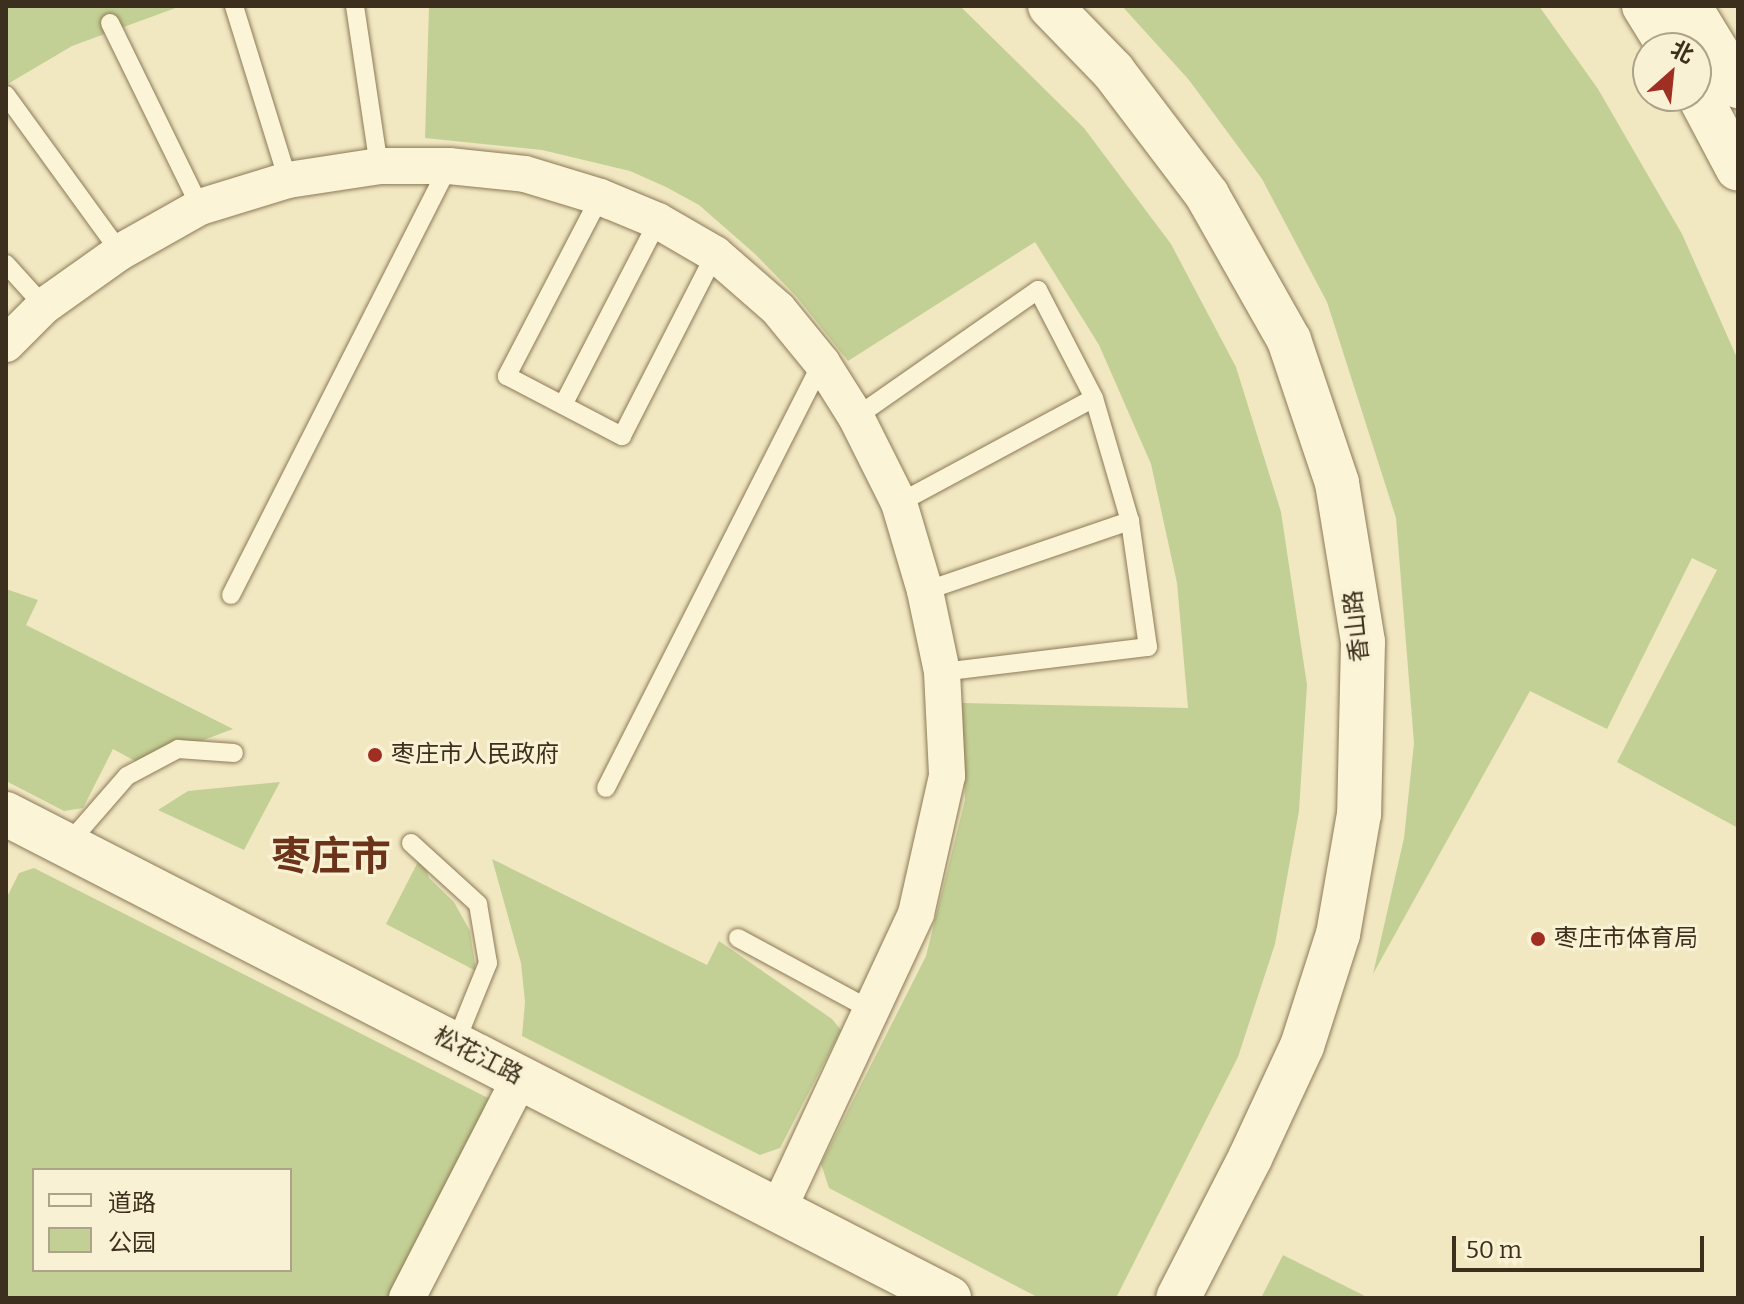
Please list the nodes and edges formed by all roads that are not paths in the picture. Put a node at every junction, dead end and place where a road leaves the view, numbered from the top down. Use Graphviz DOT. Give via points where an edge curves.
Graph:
graph roads {
  1 [pos="234,6"];
  2 [pos="355,6"];
  3 [pos="1050,6"];
  4 [pos="1644,6"];
  5 [pos="1689,6"];
  6 [pos="110,23"];
  7 [pos="1660,32"];
  8 [pos="1738,86"];
  9 [pos="6,95"];
  10 [pos="1708,112"];
  11 [pos="379,166"];
  12 [pos="449,166"];
  13 [pos="1738,169"];
  14 [pos="288,180"];
  15 [pos="600,197"];
  16 [pos="200,207"];
  17 [pos="658,221"];
  18 [pos="120,252"];
  19 [pos="715,254"];
  20 [pos="6,264"];
  21 [pos="44,306"];
  22 [pos="6,344"];
  23 [pos="822,363"];
  24 [pos="1094,398"];
  25 [pos="563,405"];
  26 [pos="856,417"];
  27 [pos="899,503"];
  28 [pos="1130,521"];
  29 [pos="925,591"];
  30 [pos="231,595"];
  31 [pos="942,672"];
  32 [pos="234,753"];
  33 [pos="606,788"];
  34 [pos="6,814"];
  35 [pos="411,843"];
  36 [pos="67,845"];
  37 [pos="738,938"];
  38 [pos="873,1011"];
  39 [pos="455,1044"];
  40 [pos="520,1078"];
  41 [pos="778,1210"];
  42 [pos="407,1298"];
  43 [pos="949,1298"];
  44 [pos="1178,1298"];
  1 -- 14 [label="lane"];
  2 -- 11 [label="lane"];
  3 -- 44 [label="street, 香山路" via="1113,71 1207,195 1289,340 1337,483 1363,642 1359,814 1338,934 1302,1046"];
  4 -- 7 [label="street"];
  5 -- 8 [label="street"];
  6 -- 16 [label="lane"];
  9 -- 18 [label="lane"];
  10 -- 13 [label="street"];
  11 -- 12 [label="street"];
  11 -- 14 [label="street"];
  12 -- 15 [label="street" via="525,174"];
  12 -- 30 [label="lane"];
  14 -- 16 [label="street"];
  15 -- 17 [label="street"];
  15 -- 25 [label="lane" via="507,376"];
  16 -- 18 [label="street"];
  17 -- 19 [label="street"];
  17 -- 25 [label="lane"];
  18 -- 21 [label="street"];
  19 -- 23 [label="street" via="778,309"];
  19 -- 25 [label="lane" via="622,436"];
  20 -- 21 [label="lane"];
  21 -- 22 [label="street"];
  23 -- 26 [label="street"];
  23 -- 33 [label="lane"];
  24 -- 26 [label="lane" via="1038,290"];
  24 -- 27 [label="lane"];
  24 -- 28 [label="lane"];
  26 -- 27 [label="street"];
  27 -- 29 [label="street"];
  28 -- 29 [label="lane"];
  28 -- 31 [label="lane" via="1148,647"];
  29 -- 31 [label="street"];
  31 -- 38 [label="street" via="947,776 916,914"];
  32 -- 36 [label="lane" via="178,749 127,776"];
  34 -- 36 [label="street, 松花江路"];
  35 -- 39 [label="lane" via="478,904 488,963"];
  36 -- 39 [label="street, 松花江路"];
  37 -- 38 [label="lane"];
  38 -- 41 [label="street"];
  39 -- 40 [label="street, 松花江路"];
  40 -- 41 [label="street, 松花江路"];
  40 -- 42 [label="street"];
  41 -- 43 [label="street, 松花江路"];
}
